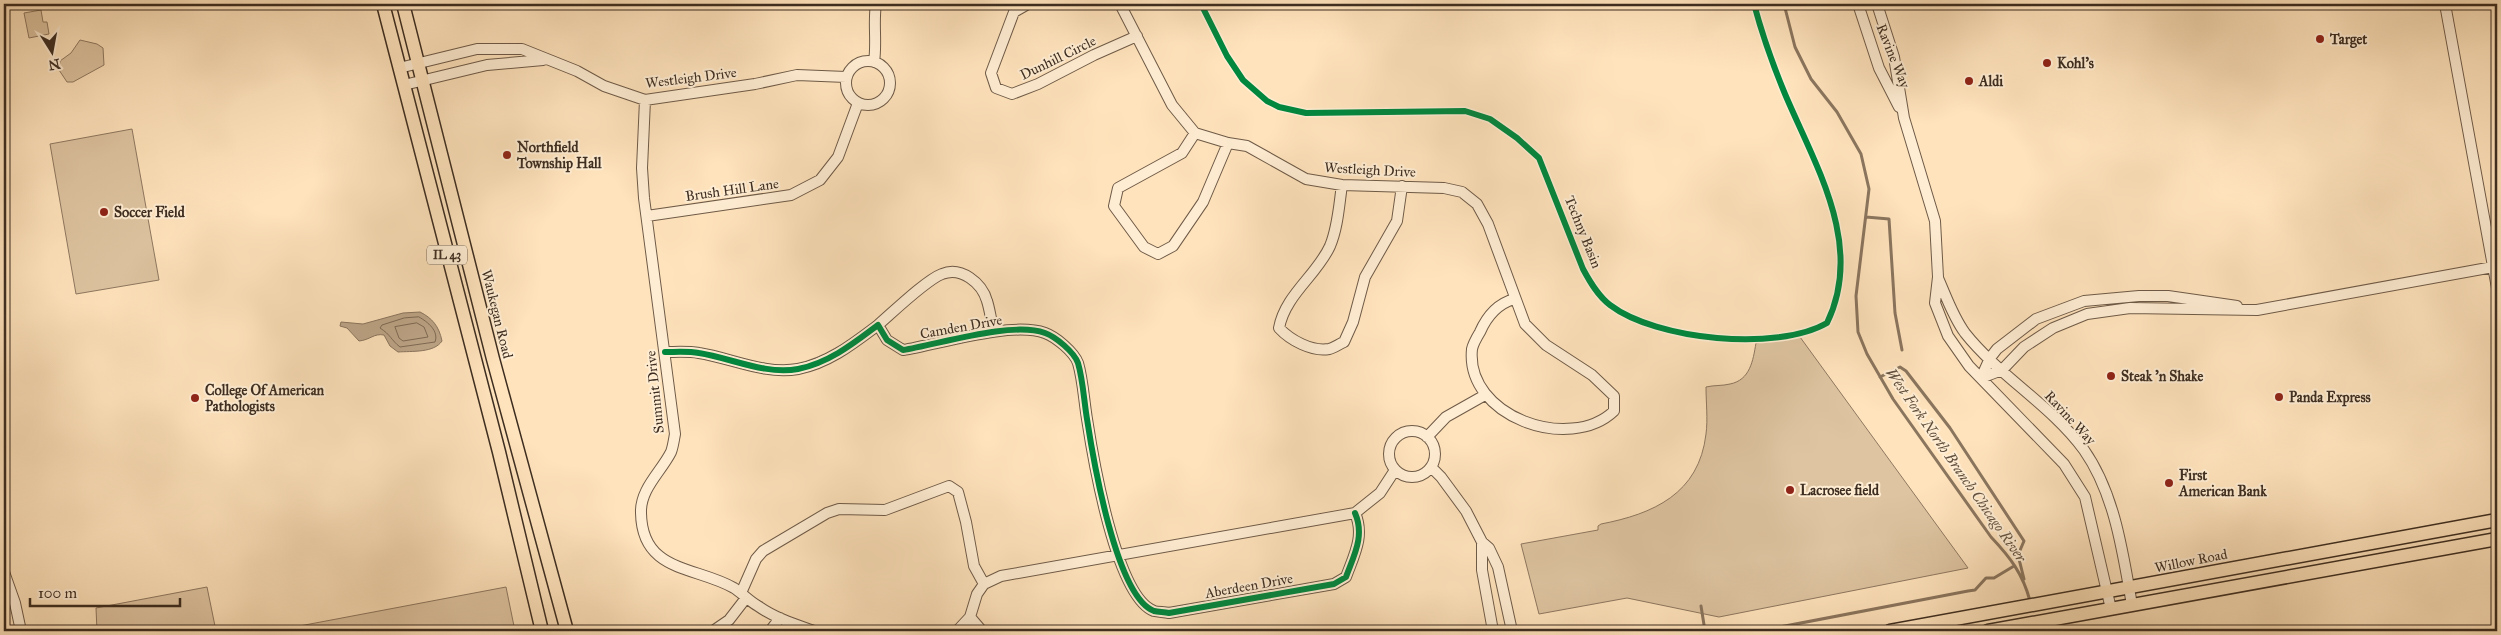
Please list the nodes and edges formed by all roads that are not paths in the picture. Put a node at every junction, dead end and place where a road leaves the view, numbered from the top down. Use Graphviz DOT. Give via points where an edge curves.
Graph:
graph roads {
  1 [pos="383,4"];
  2 [pos="403,4"];
  3 [pos="876,4"];
  4 [pos="1028,4"];
  5 [pos="1120,4"];
  6 [pos="1858,4"];
  7 [pos="1877,4"];
  8 [pos="2445,4"];
  9 [pos="1137,36"];
  10 [pos="546,60"];
  11 [pos="874,62"];
  12 [pos="418,63"];
  13 [pos="399,68"];
  14 [pos="846,77"];
  15 [pos="422,80"];
  16 [pos="404,85"];
  17 [pos="645,100"];
  18 [pos="858,103"];
  19 [pos="1904,118"];
  20 [pos="1195,132"];
  21 [pos="1228,143"];
  22 [pos="1342,185"];
  23 [pos="1402,186"];
  24 [pos="647,216"];
  25 [pos="2493,266"];
  26 [pos="1938,277"];
  27 [pos="2497,288"];
  28 [pos="1514,299"];
  29 [pos="2257,310"];
  30 [pos="878,325"];
  31 [pos="994,331"];
  32 [pos="665,352"];
  33 [pos="1990,358"];
  34 [pos="2002,370"];
  35 [pos="1981,378"];
  36 [pos="1485,395"];
  37 [pos="1426,437"];
  38 [pos="1431,467"];
  39 [pos="1395,470"];
  40 [pos="1355,513"];
  41 [pos="2497,520"];
  42 [pos="2497,539"];
  43 [pos="1482,542"];
  44 [pos="1116,556"];
  45 [pos="2271,562"];
  46 [pos="4,572"];
  47 [pos="2275,580"];
  48 [pos="984,584"];
  49 [pos="2129,588"];
  50 [pos="2108,593"];
  51 [pos="744,595"];
  52 [pos="2132,605"];
  53 [pos="2111,609"];
  54 [pos="970,617"];
  55 [pos="780,618"];
  56 [pos="21,631"];
  57 [pos="542,631"];
  58 [pos="568,631"];
  59 [pos="713,631"];
  60 [pos="770,631"];
  61 [pos="814,631"];
  62 [pos="957,631"];
  63 [pos="982,631"];
  64 [pos="1493,631"];
  65 [pos="1512,631"];
  66 [pos="1890,631"];
  67 [pos="1988,631"];
  1 -- 13 [label="main road, IL 43"];
  2 -- 12 [label="main road, Waukegan Road / IL 43"];
  3 -- 11 [label="street"];
  4 -- 9 [label="street, Dunhill Circle" via="1014,12 991,73 996,88 1012,94"];
  5 -- 9 [label="street"];
  6 -- 19 [label="street, Ravine Way" via="1879,68"];
  7 -- 19 [label="street, Ravine Way" via="1894,57"];
  8 -- 25 [label="street"];
  9 -- 20 [label="street" via="1172,105"];
  10 -- 12 [label="street, Westleigh Drive" via="522,49 501,48 477,49"];
  10 -- 15 [label="street, Westleigh Drive" via="487,65"];
  10 -- 17 [label="street, Westleigh Drive"];
  11 -- 14 [label="street" via="857,64"];
  11 -- 18 [label="street" via="887,72 889,88 884,98 875,104"];
  12 -- 13 [label="street, Westleigh Drive"];
  12 -- 15 [label="main road, Waukegan Road / IL 43"];
  13 -- 16 [label="main road, IL 43"];
  14 -- 17 [label="street, Westleigh Drive" via="797,74 756,84"];
  14 -- 18 [label="street" via="849,95"];
  15 -- 16 [label="street, Westleigh Drive"];
  15 -- 58 [label="main road, Waukegan Road / IL 43" via="493,359"];
  16 -- 57 [label="main road, IL 43"];
  17 -- 24 [label="street, Summit Drive" via="642,168"];
  18 -- 24 [label="street, Brush Hill Lane" via="838,157 820,180 798,192"];
  19 -- 26 [label="street, Ravine Way" via="1935,221"];
  20 -- 21 [label="street, Westleigh Drive"];
  20 -- 21 [label="street" via="1182,153 1118,188 1114,206 1144,247 1158,254 1173,246 1203,202"];
  21 -- 22 [label="street, Westleigh Drive" via="1247,146 1306,179"];
  22 -- 23 [label="street, Westleigh Drive"];
  22 -- 23 [label="street" via="1329,246 1282,313 1279,328 1304,345 1329,349 1344,342 1350,329 1364,278 1397,221"];
  23 -- 28 [label="street, Westleigh Drive" via="1462,192 1477,204 1488,224"];
  24 -- 32 [label="street, Summit Drive"];
  25 -- 27 [label="street"];
  25 -- 29 [label="street"];
  26 -- 33 [label="street, Ravine Way" via="1964,332"];
  26 -- 35 [label="street, Ravine Way" via="1935,304 1948,336"];
  28 -- 36 [label="street, Westleigh Drive" via="1501,303 1490,315 1472,348 1475,379"];
  28 -- 36 [label="street, Westleigh Drive" via="1533,334 1592,375 1614,396 1614,410 1604,420 1580,427 1558,428 1515,419"];
  29 -- 33 [label="street" via="2168,296 2084,301 2036,319"];
  29 -- 34 [label="street" via="2136,308 2088,314 2053,328 2024,347"];
  30 -- 31 [label="street, Camden Drive" via="887,340 903,350"];
  30 -- 31 [label="street, Camden Drive" via="942,273 958,273 972,278 987,299"];
  30 -- 32 [label="street, Camden Drive" via="847,348 797,369 768,369 698,353"];
  31 -- 44 [label="street, Camden Drive" via="1045,333 1061,343 1077,361"];
  32 -- 51 [label="street, Summit Drive" via="675,434 671,452 646,491 640,512 643,529 651,548 669,564 733,587"];
  33 -- 34 [label="street, Ravine Way"];
  33 -- 35 [label="street"];
  34 -- 35 [label="street"];
  34 -- 49 [label="street, Ravine Way" via="2084,450 2114,519"];
  35 -- 50 [label="street, Ravine Way" via="2064,464 2085,498"];
  36 -- 37 [label="street" via="1446,417"];
  37 -- 38 [label="street" via="1435,454"];
  37 -- 39 [label="street" via="1412,431 1393,441 1389,456"];
  38 -- 39 [label="street" via="1414,477"];
  38 -- 43 [label="street" via="1466,511"];
  39 -- 40 [label="street" via="1380,493"];
  40 -- 44 [label="street"];
  40 -- 44 [label="street, Aberdeen Drive" via="1361,526 1358,544 1346,578 1334,584 1169,613 1154,611 1143,604 1127,581"];
  41 -- 45 [label="main road, Willow Road"];
  42 -- 47 [label="main road"];
  43 -- 64 [label="street" via="1482,570"];
  43 -- 65 [label="street" via="1489,548 1498,567"];
  44 -- 48 [label="street" via="1001,576"];
  45 -- 47 [label="main road"];
  45 -- 49 [label="main road, Willow Road"];
  46 -- 56 [label="street"];
  47 -- 52 [label="main road"];
  48 -- 51 [label="street" via="974,566 958,492 949,486 884,510 827,513 763,551 753,564"];
  48 -- 54 [label="street" via="977,594"];
  49 -- 50 [label="main road, Willow Road"];
  49 -- 52 [label="street, Ravine Way"];
  50 -- 53 [label="street, Ravine Way"];
  50 -- 66 [label="main road, Willow Road"];
  51 -- 55 [label="street, Summit Drive"];
  51 -- 59 [label="street" via="729,620"];
  52 -- 53 [label="main road"];
  53 -- 67 [label="main road"];
  54 -- 62 [label="street"];
  54 -- 63 [label="street"];
  55 -- 60 [label="street"];
  55 -- 61 [label="street, Summit Drive"];
}
